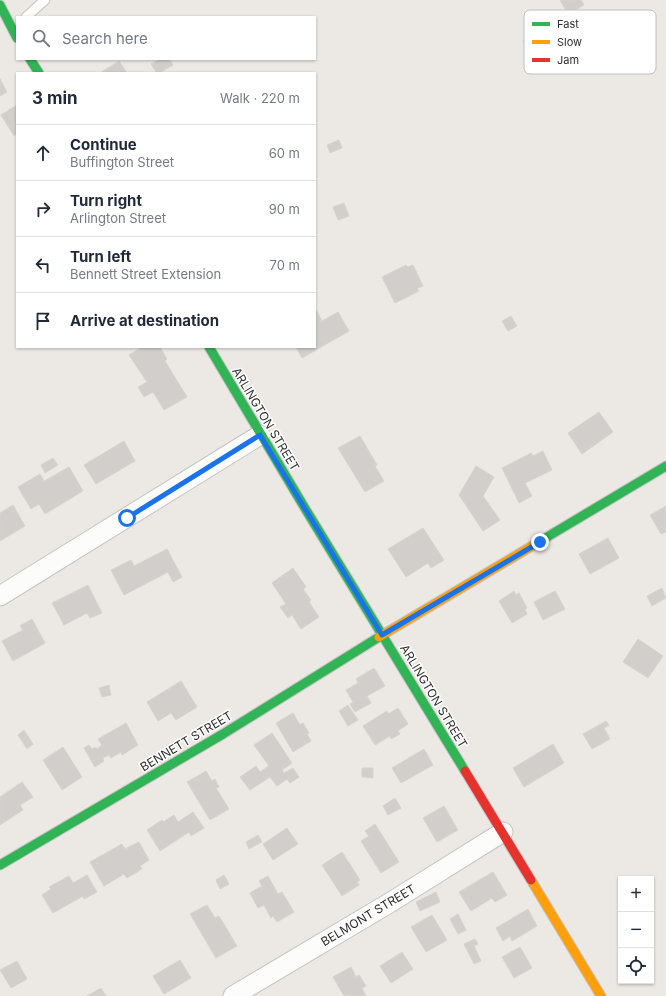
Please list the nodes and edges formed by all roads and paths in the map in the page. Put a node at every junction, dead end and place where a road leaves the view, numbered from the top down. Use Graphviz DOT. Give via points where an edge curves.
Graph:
graph roads {
  1 [pos="44,0"];
  2 [pos="0,5"];
  3 [pos="27,16"];
  4 [pos="16,31"];
  5 [pos="31,60"];
  6 [pos="38,72"];
  7 [pos="210,348"];
  8 [pos="260,435"];
  9 [pos="666,466"];
  10 [pos="0,596"];
  11 [pos="382,635"];
  12 [pos="503,832"];
  13 [pos="0,865"];
  14 [pos="233,996"];
  15 [pos="601,996"];
  1 -- 3 [label="lane"];
  2 -- 4 [label="street"];
  5 -- 6 [label="street"];
  7 -- 8 [label="street, ARLINGTON STREET"];
  8 -- 10 [label="street"];
  8 -- 11 [label="street, ARLINGTON STREET"];
  9 -- 11 [label="street, BENNETT STREET"];
  11 -- 12 [label="street, ARLINGTON STREET"];
  11 -- 13 [label="street, BENNETT STREET" via="223,734"];
  12 -- 14 [label="street, BELMONT STREET"];
  12 -- 15 [label="street, ARLINGTON STREET"];
}
